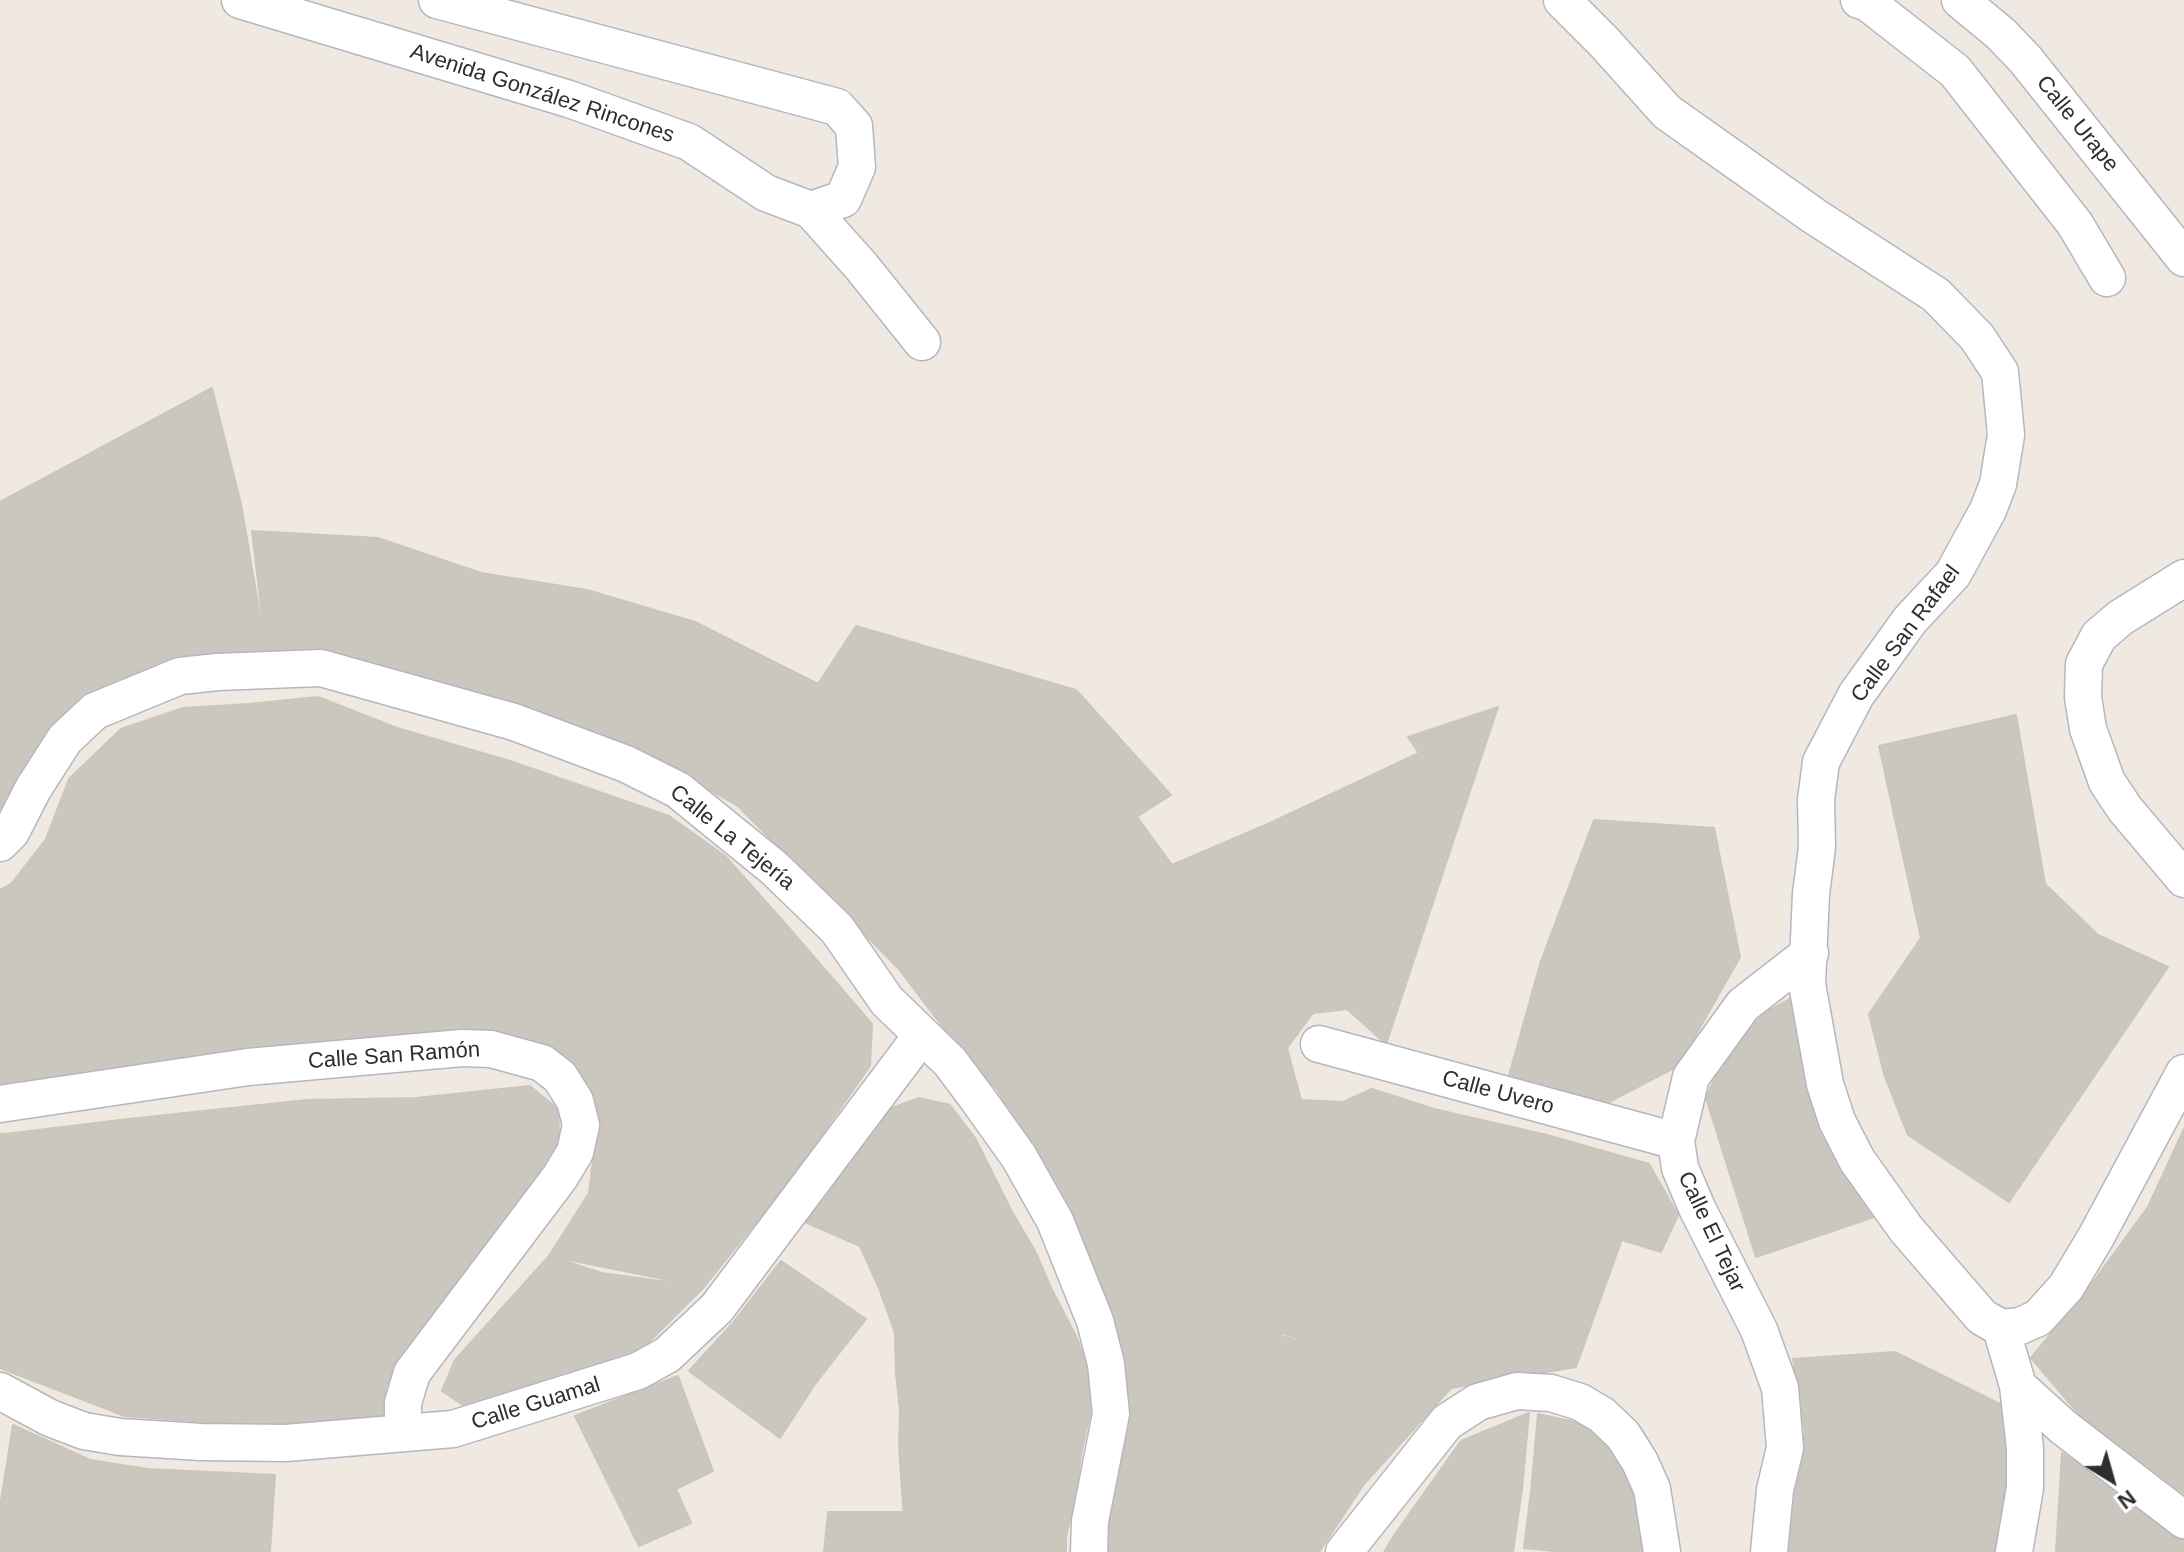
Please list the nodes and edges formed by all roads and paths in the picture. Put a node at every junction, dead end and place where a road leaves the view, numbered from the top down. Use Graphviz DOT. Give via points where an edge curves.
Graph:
graph roads {
  1 [pos="240,0"];
  2 [pos="437,0"];
  3 [pos="1562,0"];
  4 [pos="1859,0"];
  5 [pos="1960,0"];
  6 [pos="811,210"];
  7 [pos="2184,258"];
  8 [pos="2107,278"];
  9 [pos="922,342"];
  10 [pos="2184,578"];
  11 [pos="2142,830"];
  12 [pos="0,843"];
  13 [pos="2184,857"];
  14 [pos="2184,879"];
  15 [pos="1810,953"];
  16 [pos="922,1035"];
  17 [pos="1319,1044"];
  18 [pos="2184,1073"];
  19 [pos="0,1104"];
  20 [pos="1676,1141"];
  21 [pos="2001,1328"];
  22 [pos="2018,1386"];
  23 [pos="0,1391"];
  24 [pos="403,1432"];
  25 [pos="2184,1520"];
  26 [pos="1089,1552"];
  27 [pos="1344,1552"];
  28 [pos="1662,1552"];
  29 [pos="1769,1552"];
  30 [pos="2014,1552"];
  1 -- 6 [label="street, Avenida González Rincones" via="569,99 689,142 766,193"];
  2 -- 6 [label="street" via="837,107 854,126 857,167 843,199"];
  3 -- 15 [label="street, Calle San Rafael" via="1667,112 1936,295 1977,337 2000,372 2006,435 1988,510 1953,574 1910,620 1856,695 1821,762"];
  4 -- 8 [label="street" via="1955,71 2075,224"];
  5 -- 7 [label="street, Calle Urape" via="2025,59"];
  6 -- 9 [label="street"];
  10 -- 11 [label="street" via="2099,636 2084,664 2083,697 2095,750 2107,782"];
  11 -- 13 [label="street"];
  11 -- 14 [label="street"];
  12 -- 16 [label="street, Calle La Tejería" via="65,739 95,711 180,676 321,668 514,722 626,764 678,790 774,868 837,929 887,1001"];
  15 -- 20 [label="street, Calle El Tejar" via="1743,1005 1691,1077"];
  15 -- 21 [label="street, Calle San Rafael" via="1807,984 1837,1121 1857,1160 1906,1229 1982,1317"];
  16 -- 24 [label="street, Calle Guamal" via="717,1308 667,1355 638,1371 453,1429"];
  16 -- 26 [label="street, Calle La Tejería" via="950,1062 1019,1157 1055,1221 1095,1321 1111,1414"];
  17 -- 20 [label="street, Calle Uvero"];
  18 -- 21 [label="street" via="2066,1287 2038,1318"];
  19 -- 24 [label="street, Calle San Ramón" via="248,1067 462,1048 491,1049 542,1063 560,1077 575,1101 581,1125 575,1152 412,1373 403,1403"];
  20 -- 29 [label="street, Calle El Tejar" via="1680,1168 1759,1330 1780,1388 1785,1448"];
  21 -- 22 [label="street"];
  22 -- 25 [label="street"];
  22 -- 30 [label="street" via="2025,1488"];
  23 -- 24 [label="street, Calle Guamal" via="50,1418 120,1437 286,1443"];
  27 -- 28 [label="street" via="1447,1422 1478,1402 1517,1391 1580,1402 1623,1435 1652,1489"];
}
